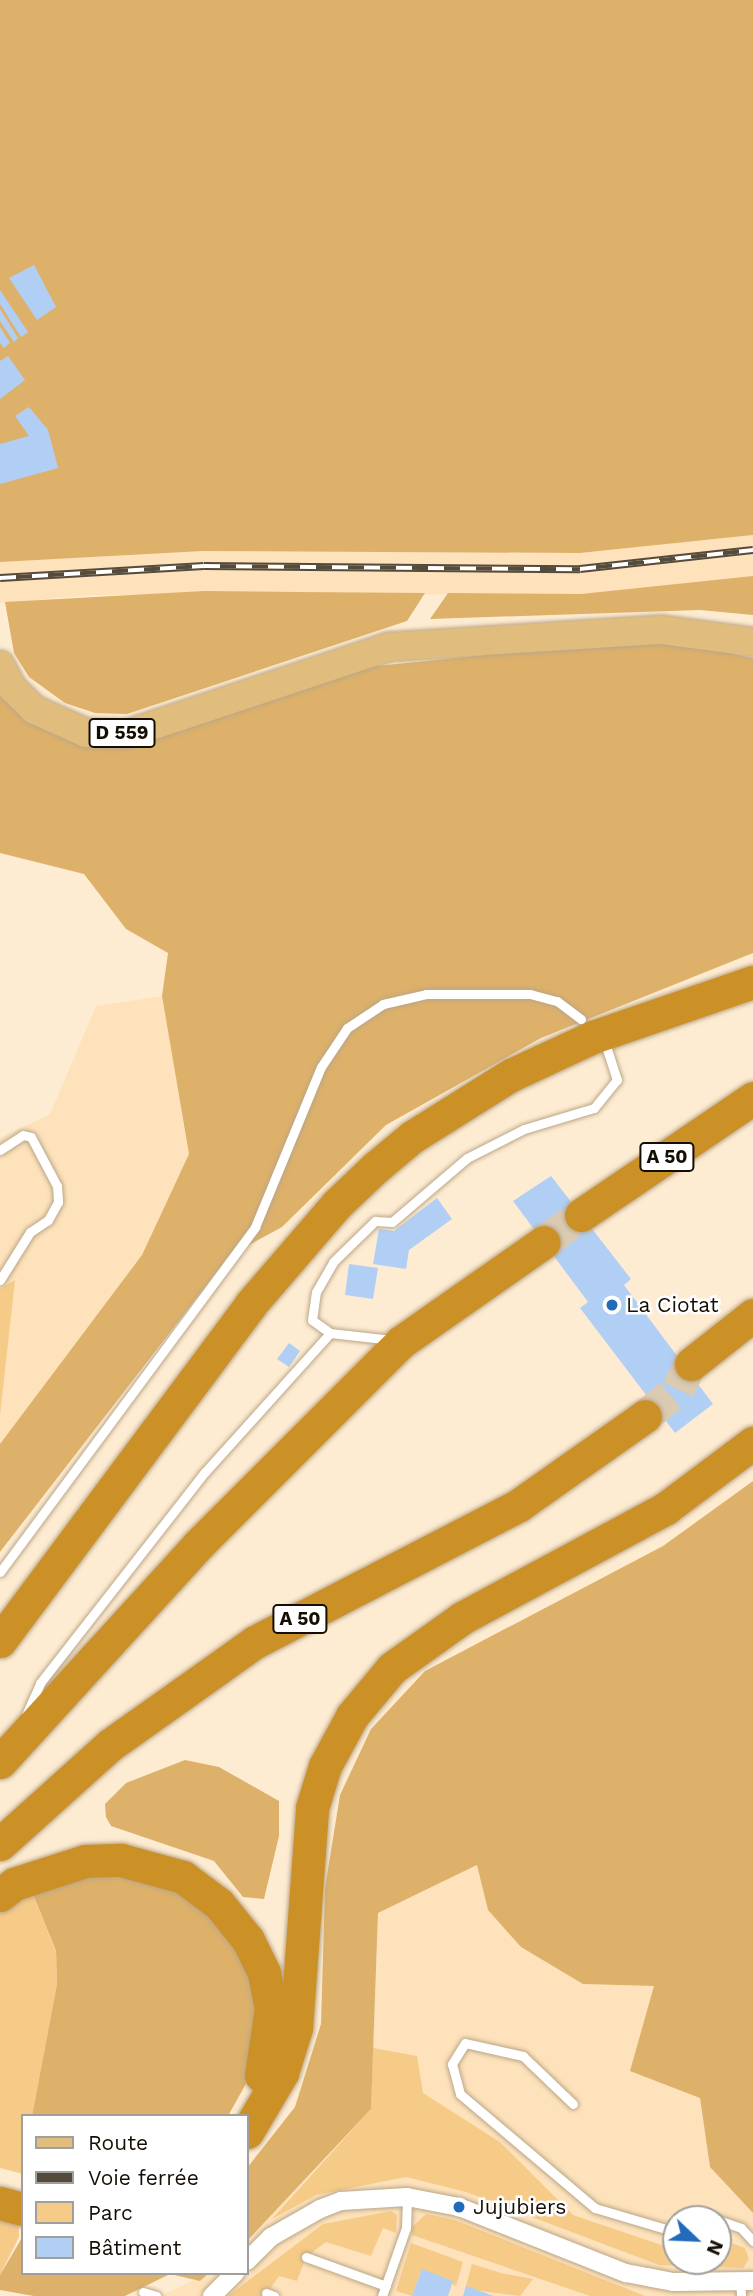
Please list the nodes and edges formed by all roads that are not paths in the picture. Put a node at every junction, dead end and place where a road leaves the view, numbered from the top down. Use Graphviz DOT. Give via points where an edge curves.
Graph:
graph roads {
  1 [pos="753,642"];
  2 [pos="0,664"];
  3 [pos="753,982"];
  4 [pos="581,1019"];
  5 [pos="606,1047"];
  6 [pos="753,1098"];
  7 [pos="0,1150"];
  8 [pos="581,1215"];
  9 [pos="544,1242"];
  10 [pos="0,1280"];
  11 [pos="753,1315"];
  12 [pos="330,1333"];
  13 [pos="401,1342"];
  14 [pos="691,1364"];
  15 [pos="645,1416"];
  16 [pos="753,1443"];
  17 [pos="0,1572"];
  18 [pos="0,1641"];
  19 [pos="6,1755"];
  20 [pos="0,1844"];
  21 [pos="0,1895"];
  22 [pos="573,2104"];
  23 [pos="241,2114"];
  24 [pos="248,2130"];
  25 [pos="0,2182"];
  26 [pos="21,2187"];
  27 [pos="407,2197"];
  28 [pos="0,2203"];
  29 [pos="21,2208"];
  30 [pos="732,2225"];
  31 [pos="662,2228"];
  32 [pos="753,2241"];
  33 [pos="306,2257"];
  34 [pos="248,2260"];
  35 [pos="233,2275"];
  36 [pos="386,2286"];
  37 [pos="745,2286"];
  38 [pos="144,2292"];
  39 [pos="156,2296"];
  40 [pos="212,2296"];
  41 [pos="382,2296"];
  1 -- 2 [label="main road, D 559" via="662,630 388,647 127,734 86,733 35,710 12,688"];
  3 -- 18 [label="highway" via="593,1037 511,1075 412,1137 376,1167 337,1204 250,1305"];
  4 -- 17 [label="lane" via="557,1001 530,994 426,994 383,1004 347,1028 321,1067 256,1227"];
  5 -- 12 [label="lane" via="617,1080 594,1108 524,1129 467,1158 392,1222 375,1221 333,1262 316,1292 312,1320"];
  6 -- 8 [label="highway, A 50"];
  7 -- 10 [label="lane" via="23,1135 31,1136 57,1186 58,1202 48,1220 30,1232"];
  9 -- 13 [label="highway"];
  11 -- 14 [label="highway"];
  12 -- 13 [label="lane"];
  12 -- 19 [label="lane" via="205,1472 40,1683"];
  13 -- 19 [label="highway" via="197,1546"];
  15 -- 20 [label="highway, A 50" via="519,1505 255,1642 110,1745"];
  16 -- 24 [label="highway" via="666,1508 462,1618 392,1668 352,1716 325,1766 312,1808 296,2028 282,2073"];
  21 -- 23 [label="highway" via="14,1884 85,1861 121,1860 183,1877 219,1904 248,1940 271,2008 270,2046 259,2081"];
  22 -- 31 [label="lane" via="523,2056 465,2043 452,2064 460,2094 595,2208"];
  25 -- 26 [label="highway"];
  27 -- 34 [label="street" via="341,2201 320,2208 271,2237"];
  27 -- 36 [label="lane" via="406,2228"];
  27 -- 37 [label="street" via="459,2207 626,2273 673,2282"];
  28 -- 29 [label="highway"];
  30 -- 32 [label="lane"];
  33 -- 36 [label="lane"];
  35 -- 40 [label="street"];
  36 -- 41 [label="lane"];
  38 -- 39 [label="lane"];
}
